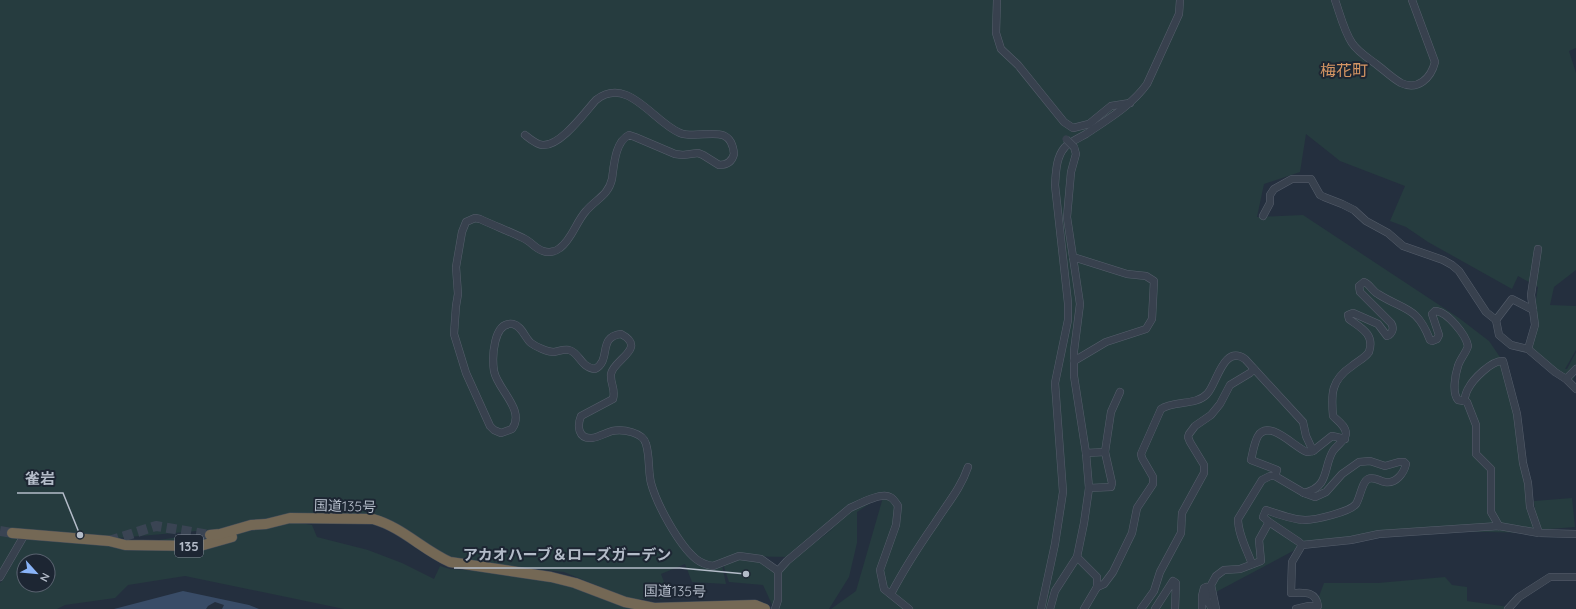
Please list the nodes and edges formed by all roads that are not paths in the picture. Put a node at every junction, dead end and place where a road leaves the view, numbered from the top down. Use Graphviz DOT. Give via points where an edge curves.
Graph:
graph roads {
  1 [pos="997,0"];
  2 [pos="1180,0"];
  3 [pos="1335,0"];
  4 [pos="1412,0"];
  5 [pos="1130,103"];
  6 [pos="525,135"];
  7 [pos="1066,139"];
  8 [pos="1263,216"];
  9 [pos="1538,249"];
  10 [pos="1073,257"];
  11 [pos="1533,310"];
  12 [pos="1496,320"];
  13 [pos="1528,349"];
  14 [pos="1074,361"];
  15 [pos="1254,369"];
  16 [pos="1576,369"];
  17 [pos="1566,379"];
  18 [pos="1576,389"];
  19 [pos="1120,392"];
  20 [pos="1464,401"];
  21 [pos="1344,439"];
  22 [pos="1313,451"];
  23 [pos="1105,452"];
  24 [pos="1086,453"];
  25 [pos="968,467"];
  26 [pos="1275,476"];
  27 [pos="1088,488"];
  28 [pos="1304,493"];
  29 [pos="1268,522"];
  30 [pos="266,524"];
  31 [pos="1499,526"];
  32 [pos="12,533"];
  33 [pos="1539,533"];
  34 [pos="25,534"];
  35 [pos="1576,534"];
  36 [pos="210,535"];
  37 [pos="1302,545"];
  38 [pos="1077,557"];
  39 [pos="1252,564"];
  40 [pos="778,571"];
  41 [pos="0,577"];
  42 [pos="1576,577"];
  43 [pos="1097,587"];
  44 [pos="891,594"];
  45 [pos="1321,607"];
  46 [pos="765,609"];
  47 [pos="775,609"];
  48 [pos="909,609"];
  49 [pos="1041,609"];
  50 [pos="1050,609"];
  51 [pos="1084,609"];
  52 [pos="1141,609"];
  53 [pos="1155,609"];
  54 [pos="1175,609"];
  55 [pos="1202,609"];
  56 [pos="1212,609"];
  57 [pos="1216,609"];
  58 [pos="1296,609"];
  59 [pos="1508,609"];
  1 -- 5 [label="street" via="996,32 1001,49 1018,65 1064,122 1074,128 1089,124 1111,106"];
  2 -- 5 [label="street" via="1180,14 1147,84"];
  3 -- 4 [label="street" via="1352,44 1400,82 1409,85 1424,81 1433,70 1435,62"];
  5 -- 49 [label="street" via="1065,147 1056,169 1055,185 1068,304 1068,320 1055,383 1064,492"];
  6 -- 40 [label="street" via="544,146 557,141 596,100 612,92 633,98 670,128 682,133 723,135 730,140 734,154 727,164 719,165 698,153 675,154 629,135 625,136 613,164 612,178 605,194 586,211 576,230 561,248 554,252 541,251 523,238 480,219 475,218 466,222 456,267 459,287 454,334 466,373 490,426 501,433 512,429 516,422 510,400 494,372 494,346 502,327 515,325 533,345 550,352 572,351 583,364 595,369 604,359 609,339 621,334 630,341 631,346 630,352 612,371 615,393 613,400 581,416 578,430 591,438 619,431 637,434 645,439 651,484 669,524 697,560 713,566 739,556 756,558"];
  7 -- 10 [label="street, bridge" via="1074,147 1076,154 1067,217"];
  8 -- 12 [label="street" via="1274,189 1292,179 1311,179 1320,195 1354,210 1403,246 1452,265 1486,312"];
  9 -- 11 [label="street" via="1531,294"];
  10 -- 14 [label="street" via="1080,304"];
  10 -- 14 [label="street" via="1126,274 1146,276 1154,281 1152,319 1146,329 1106,342"];
  11 -- 12 [label="street" via="1512,299"];
  11 -- 13 [label="street" via="1535,325"];
  12 -- 13 [label="street" via="1499,335 1511,345"];
  13 -- 17 [label="street"];
  14 -- 24 [label="street"];
  15 -- 22 [label="street" via="1303,422"];
  15 -- 43 [label="street" via="1240,356 1230,358 1223,364 1214,385 1204,397 1167,405 1161,409 1141,454 1153,477 1153,484 1137,508 1132,533 1113,572 1104,584"];
  15 -- 52 [label="street" via="1230,385 1220,404 1211,415 1194,426 1188,438 1204,465 1204,473 1182,513 1181,533 1160,572 1154,591"];
  16 -- 17 [label="street"];
  17 -- 18 [label="street"];
  19 -- 23 [label="street" via="1112,412"];
  20 -- 21 [label="street" via="1458,400 1455,394 1458,365 1467,350 1467,341 1452,321 1435,311 1432,314 1440,335 1432,341 1417,316 1375,292 1364,282 1359,286 1360,292 1393,328 1387,336 1378,324 1353,313 1348,315 1368,334 1371,343 1370,352 1345,370 1332,391 1333,416 1344,427"];
  20 -- 31 [label="street" via="1467,402 1476,425 1476,454 1491,469 1491,512"];
  20 -- 33 [label="street" via="1468,389 1478,375 1495,363 1503,361 1517,414 1530,507"];
  21 -- 22 [label="street" via="1332,436"];
  21 -- 28 [label="street" via="1333,451 1318,486"];
  22 -- 26 [label="street" via="1303,451 1276,432 1263,431 1258,437 1251,460 1277,470"];
  23 -- 24 [label="street"];
  23 -- 27 [label="street" via="1111,487"];
  24 -- 27 [label="street"];
  25 -- 44 [label="street" via="964,480 904,567"];
  26 -- 28 [label="street"];
  26 -- 39 [label="street" via="1262,480 1238,517 1238,525"];
  27 -- 38 [label="street"];
  28 -- 29 [label="street" via="1315,497 1326,492 1342,474 1359,462 1385,466 1399,462 1406,464 1400,476 1393,481 1384,482 1368,478 1359,500 1348,510 1303,520 1266,510 1263,517"];
  29 -- 37 [label="street"];
  29 -- 39 [label="street" via="1259,540 1261,561"];
  30 -- 34 [label="highway, 国道135号 / 135" via="240,535 200,546 125,545 109,541"];
  30 -- 36 [label="highway, 国道135号 / 135"];
  30 -- 46 [label="highway, 国道135号 / 135" via="290,518 373,519 398,529 450,562 551,577 625,602 654,608 755,605"];
  31 -- 33 [label="street"];
  31 -- 37 [label="street" via="1379,534"];
  32 -- 34 [label="highway, 国道135号 / 135"];
  33 -- 35 [label="street"];
  34 -- 41 [label="street"];
  37 -- 45 [label="street" via="1292,562 1291,593 1306,592 1313,595"];
  38 -- 43 [label="street" via="1097,578"];
  38 -- 50 [label="street" via="1055,591"];
  39 -- 57 [label="street" via="1240,569 1224,570 1216,576 1211,585"];
  40 -- 44 [label="street" via="850,508 884,496 890,497 898,506 896,525 880,570 884,589"];
  40 -- 47 [label="street" via="778,600"];
  42 -- 59 [label="street" via="1550,577 1519,597"];
  43 -- 51 [label="street"];
  44 -- 48 [label="street"];
  45 -- 58 [label="street" via="1308,606"];
  53 -- 54 [label="street" via="1173,581 1176,583"];
  55 -- 56 [label="street" via="1202,596 1206,587 1207,600"];
}
